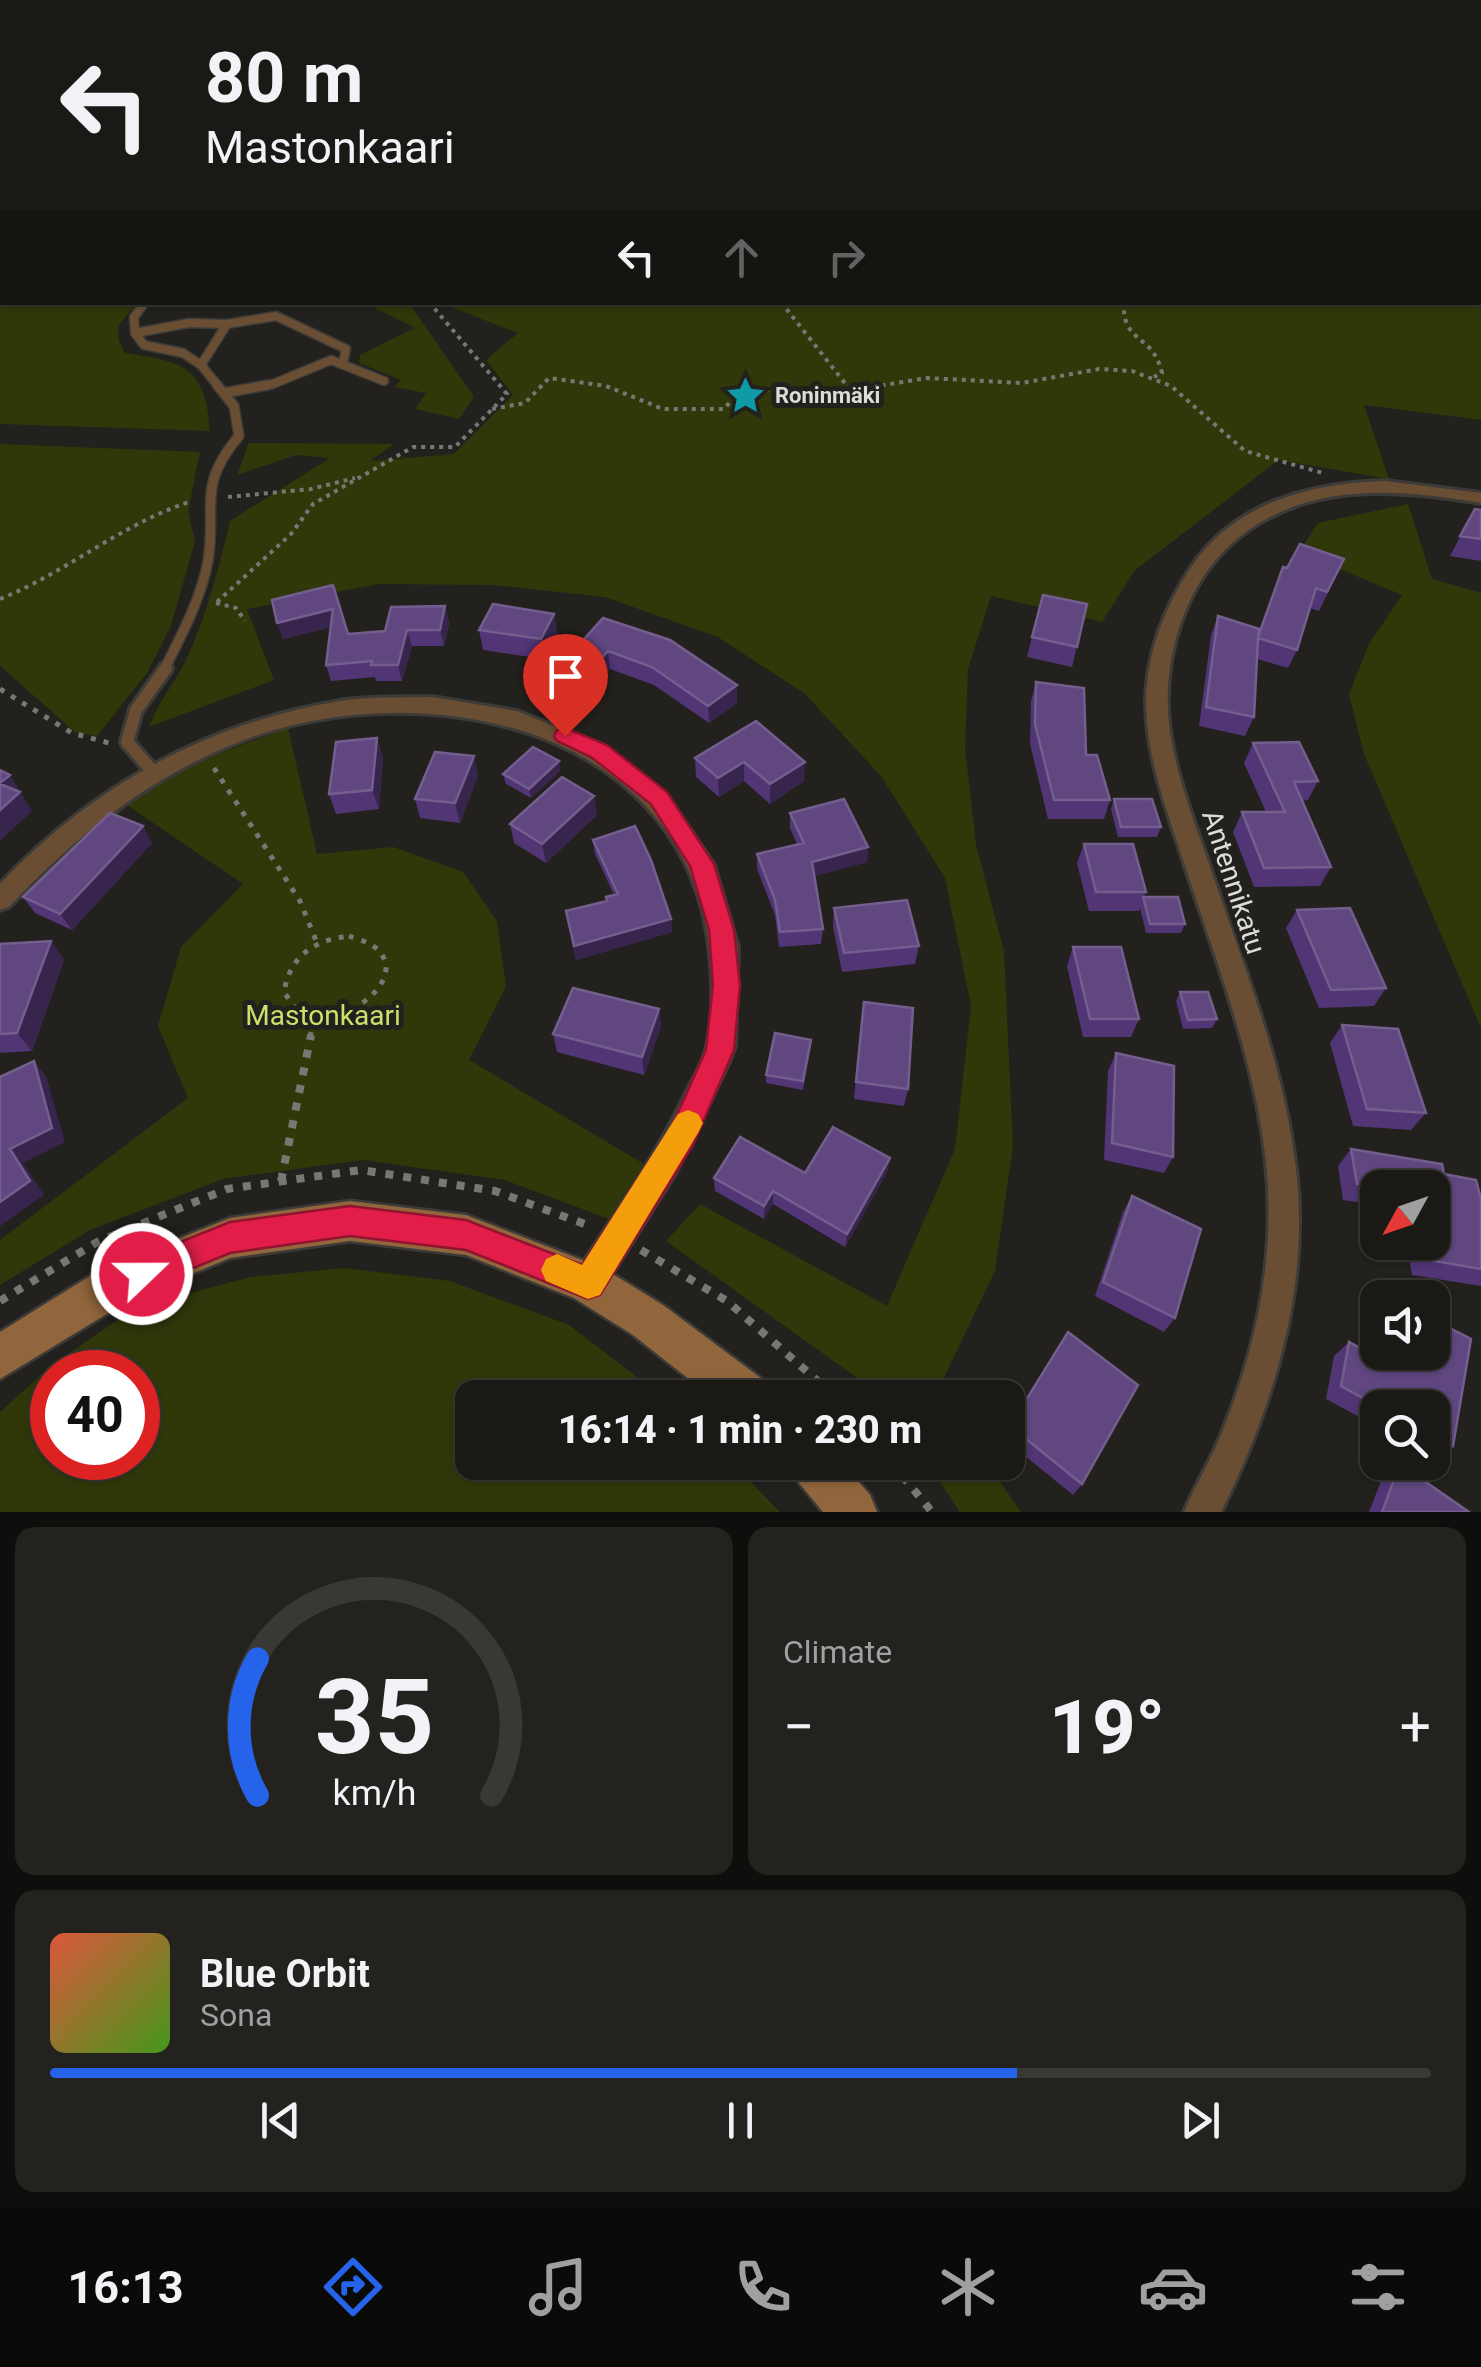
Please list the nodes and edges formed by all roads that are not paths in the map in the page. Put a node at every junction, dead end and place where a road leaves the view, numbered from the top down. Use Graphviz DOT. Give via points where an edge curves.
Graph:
graph roads {
  1 [pos="143,305"];
  2 [pos="227,324"];
  3 [pos="135,333"];
  4 [pos="342,363"];
  5 [pos="201,366"];
  6 [pos="384,382"];
  7 [pos="224,393"];
  8 [pos="1481,498"];
  9 [pos="154,773"];
  10 [pos="0,900"];
  11 [pos="588,1283"];
  12 [pos="2,1351"];
  13 [pos="726,1380"];
  14 [pos="826,1480"];
  15 [pos="852,1512"];
  16 [pos="1202,1512"];
  1 -- 3 [label="lane" via="134,317"];
  2 -- 3 [label="lane"];
  2 -- 4 [label="lane" via="276,316 295,322 346,349"];
  2 -- 5 [label="lane"];
  3 -- 5 [label="lane" via="144,345 183,353"];
  4 -- 6 [label="lane"];
  4 -- 7 [label="lane" via="319,362 273,384"];
  5 -- 7 [label="lane"];
  7 -- 9 [label="lane" via="234,406 239,436 222,456 208,492 208,560 127,742"];
  8 -- 16 [label="street, Antennikatu" via="1358,486 1294,498 1258,514 1195,574 1167,639 1157,698 1165,765 1270,1096 1284,1208 1273,1326 1236,1448"];
  9 -- 10 [label="street" via="74,827"];
  9 -- 11 [label="street" via="254,728 402,702 531,720 599,751 659,798 702,864 722,930 727,985 720,1050 682,1136"];
  11 -- 12 [label="street" via="466,1235 350,1221 230,1238 114,1286"];
  11 -- 13 [label="street"];
  14 -- 15 [label="street"];
}
